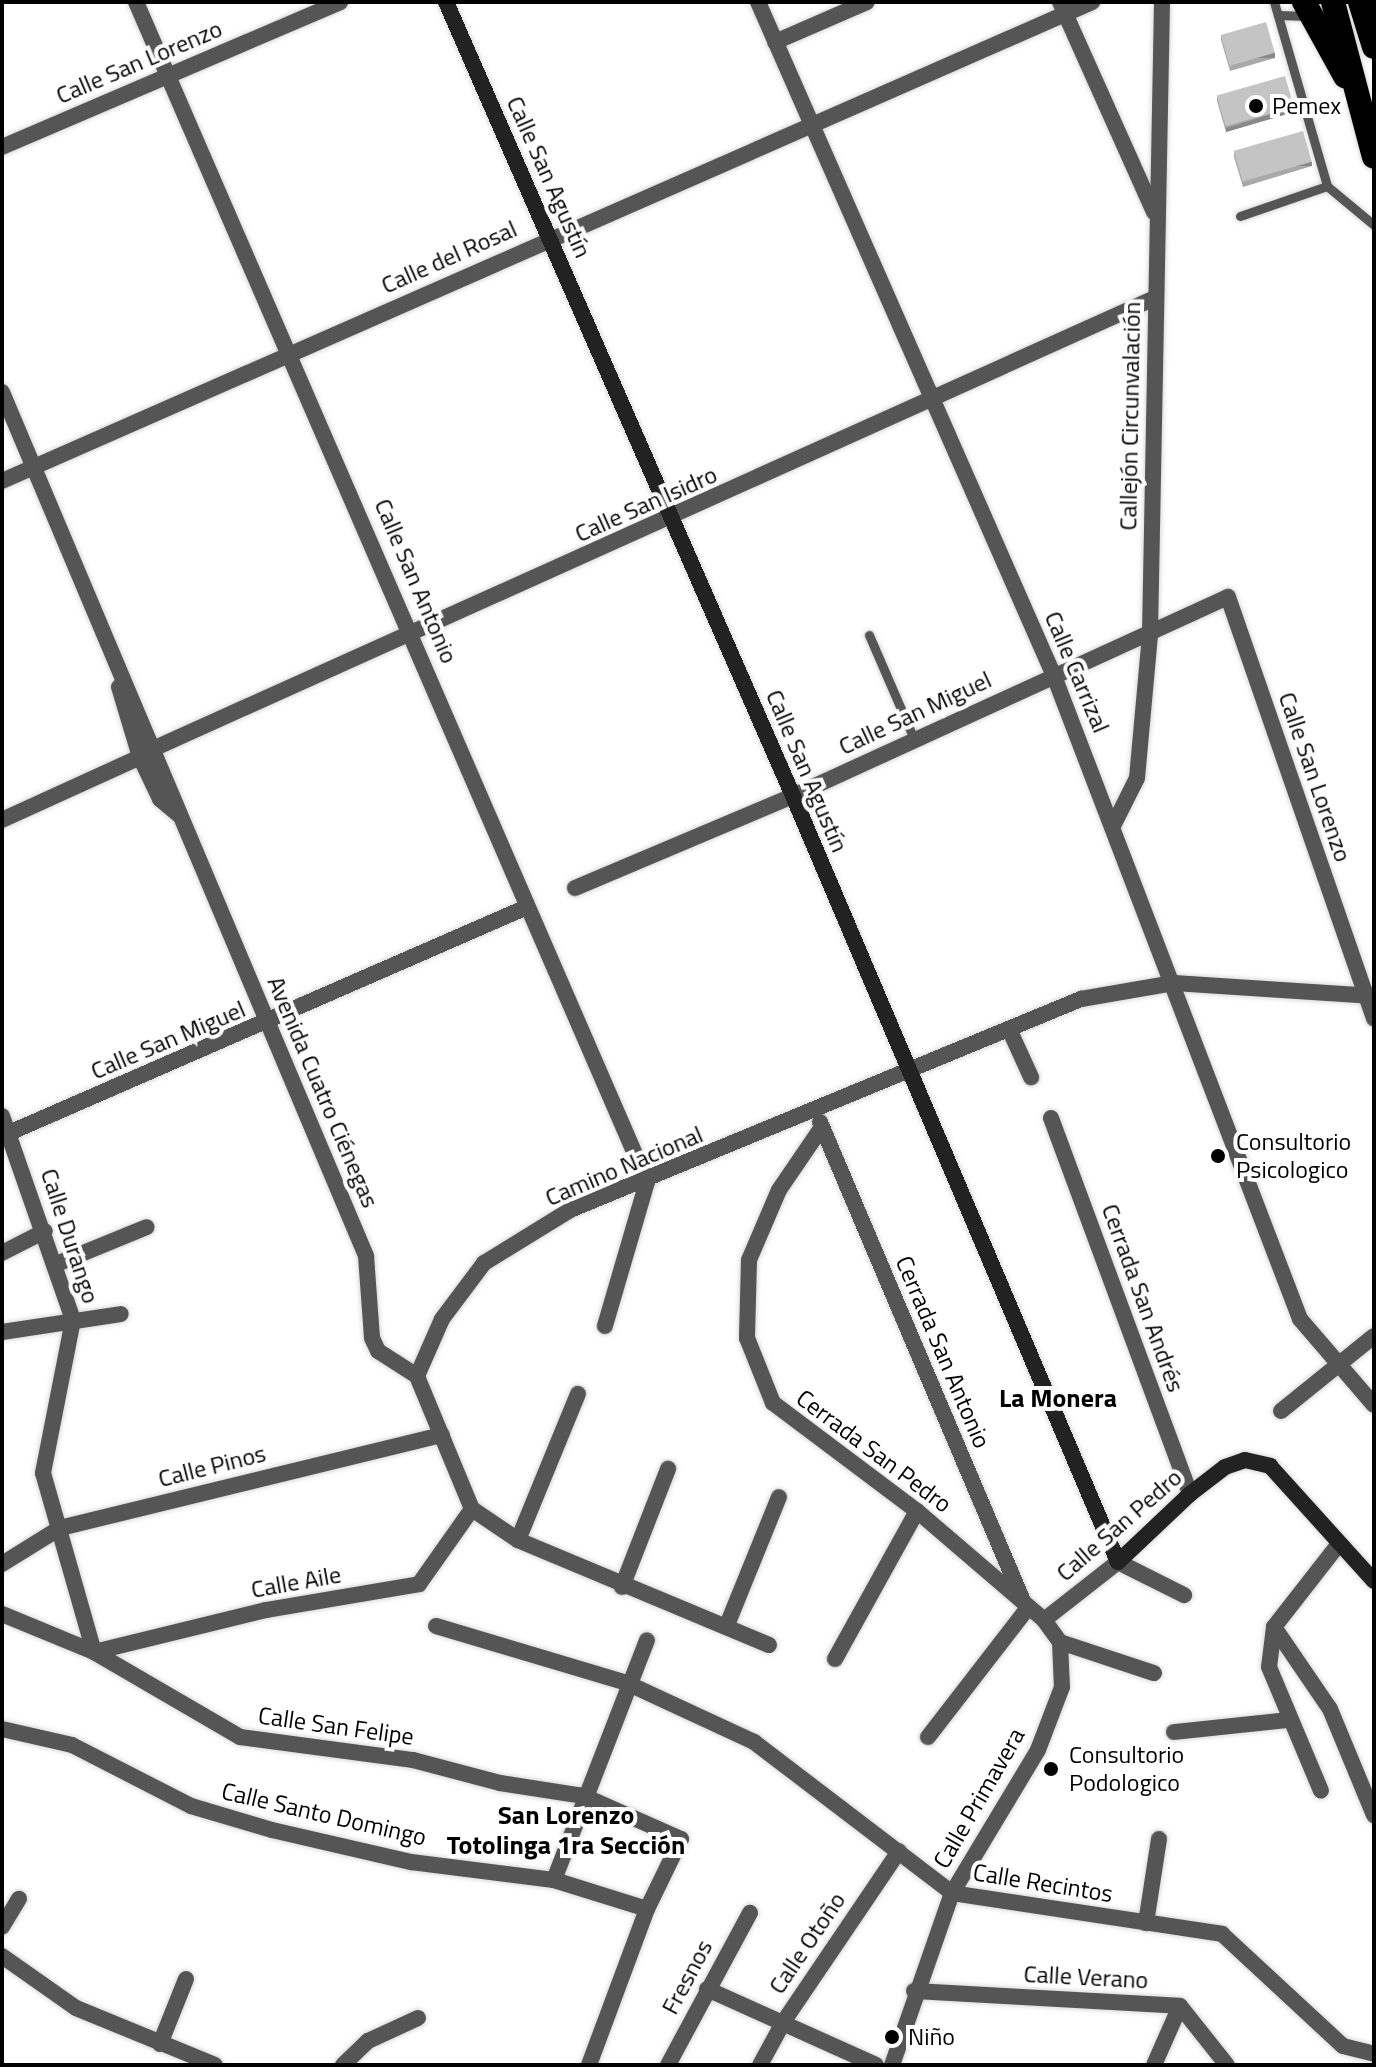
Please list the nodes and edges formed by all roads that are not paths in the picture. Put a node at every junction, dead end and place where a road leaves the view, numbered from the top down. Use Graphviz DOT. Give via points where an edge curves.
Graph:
graph roads {
  1 [pos="136,2"];
  2 [pos="340,2"];
  3 [pos="446,2"];
  4 [pos="758,2"];
  5 [pos="867,2"];
  6 [pos="1092,2"];
  7 [pos="1162,2"];
  8 [pos="1274,2"];
  9 [pos="1333,2"];
  10 [pos="1360,2"];
  11 [pos="1062,8"];
  12 [pos="1306,9"];
  13 [pos="1278,15"];
  14 [pos="775,42"];
  15 [pos="1374,47"];
  16 [pos="167,75"];
  17 [pos="1361,102"];
  18 [pos="811,128"];
  19 [pos="2,147"];
  20 [pos="1374,157"];
  21 [pos="1327,186"];
  22 [pos="1240,216"];
  23 [pos="1156,217"];
  24 [pos="1374,225"];
  25 [pos="550,239"];
  26 [pos="1155,298"];
  27 [pos="290,354"];
  28 [pos="2,392"];
  29 [pos="931,401"];
  30 [pos="35,468"];
  31 [pos="2,481"];
  32 [pos="670,520"];
  33 [pos="1228,597"];
  34 [pos="413,634"];
  35 [pos="1150,634"];
  36 [pos="869,635"];
  37 [pos="118,672"];
  38 [pos="1054,676"];
  39 [pos="914,739"];
  40 [pos="155,748"];
  41 [pos="140,757"];
  42 [pos="793,796"];
  43 [pos="180,816"];
  44 [pos="2,820"];
  45 [pos="1114,824"];
  46 [pos="575,888"];
  47 [pos="527,907"];
  48 [pos="1174,983"];
  49 [pos="1370,996"];
  50 [pos="1374,1018"];
  51 [pos="269,1024"];
  52 [pos="1010,1031"];
  53 [pos="907,1072"];
  54 [pos="1031,1077"];
  55 [pos="2,1116"];
  56 [pos="1051,1118"];
  57 [pos="819,1120"];
  58 [pos="6,1135"];
  59 [pos="647,1182"];
  60 [pos="147,1227"];
  61 [pos="45,1231"];
  62 [pos="2,1253"];
  63 [pos="54,1265"];
  64 [pos="121,1314"];
  65 [pos="73,1320"];
  66 [pos="605,1326"];
  67 [pos="2,1332"];
  68 [pos="1374,1336"];
  69 [pos="1337,1364"];
  70 [pos="417,1376"];
  71 [pos="578,1394"];
  72 [pos="1374,1405"];
  73 [pos="1281,1411"];
  74 [pos="442,1435"];
  75 [pos="668,1469"];
  76 [pos="1190,1494"];
  77 [pos="779,1497"];
  78 [pos="472,1509"];
  79 [pos="917,1511"];
  80 [pos="60,1528"];
  81 [pos="518,1540"];
  82 [pos="1338,1545"];
  83 [pos="1118,1562"];
  84 [pos="2,1564"];
  85 [pos="1374,1581"];
  86 [pos="622,1587"];
  87 [pos="1184,1595"];
  88 [pos="1026,1610"];
  89 [pos="2,1614"];
  90 [pos="1044,1620"];
  91 [pos="727,1625"];
  92 [pos="436,1626"];
  93 [pos="1274,1627"];
  94 [pos="647,1640"];
  95 [pos="1060,1642"];
  96 [pos="769,1645"];
  97 [pos="94,1652"];
  98 [pos="835,1659"];
  99 [pos="1154,1673"];
  100 [pos="627,1683"];
  101 [pos="1288,1720"];
  102 [pos="2,1729"];
  103 [pos="1174,1732"];
  104 [pos="928,1737"];
  105 [pos="1321,1791"];
  106 [pos="584,1796"];
  107 [pos="1374,1815"];
  108 [pos="1159,1839"];
  109 [pos="899,1851"];
  110 [pos="554,1880"];
  111 [pos="952,1893"];
  112 [pos="19,1899"];
  113 [pos="647,1909"];
  114 [pos="750,1913"];
  115 [pos="1146,1923"];
  116 [pos="2,1927"];
  117 [pos="2,1956"];
  118 [pos="186,1979"];
  119 [pos="707,1989"];
  120 [pos="914,1991"];
  121 [pos="1180,2006"];
  122 [pos="418,2018"];
  123 [pos="784,2021"];
  124 [pos="160,2044"];
  125 [pos="1374,2054"];
  126 [pos="215,2065"];
  127 [pos="343,2065"];
  128 [pos="589,2065"];
  129 [pos="668,2065"];
  130 [pos="760,2065"];
  131 [pos="876,2065"];
  132 [pos="892,2065"];
  133 [pos="1154,2065"];
  134 [pos="1227,2065"];
  1 -- 16 [label="street, Calle San Antonio"];
  2 -- 16 [label="street, Calle San Lorenzo"];
  3 -- 25 [label="street, Calle San Agustín"];
  4 -- 14 [label="street, Calle Carrizal"];
  5 -- 14 [label="street"];
  6 -- 11 [label="street, Calle del Rosal"];
  7 -- 23 [label="street, Callejón Circunvalación"];
  8 -- 13 [label="lane"];
  9 -- 17 [label="highway"];
  10 -- 15 [label="highway"];
  11 -- 18 [label="street, Calle del Rosal"];
  11 -- 23 [label="street"];
  12 -- 13 [label="lane"];
  12 -- 17 [label="highway"];
  13 -- 21 [label="lane"];
  14 -- 18 [label="street, Calle Carrizal"];
  16 -- 19 [label="street, Calle San Lorenzo"];
  16 -- 27 [label="street, Calle San Antonio"];
  17 -- 20 [label="highway"];
  18 -- 25 [label="street, Calle del Rosal"];
  18 -- 29 [label="street, Calle Carrizal"];
  21 -- 22 [label="lane"];
  21 -- 24 [label="lane"];
  23 -- 26 [label="street, Callejón Circunvalación"];
  25 -- 27 [label="street, Calle del Rosal"];
  25 -- 32 [label="street, Calle San Agustín"];
  26 -- 29 [label="street, Calle San Isidro"];
  26 -- 35 [label="street, Callejón Circunvalación"];
  27 -- 30 [label="street, Calle del Rosal"];
  27 -- 34 [label="street, Calle San Antonio"];
  28 -- 30 [label="street, Avenida Cuatro Ciénegas"];
  29 -- 32 [label="street, Calle San Isidro"];
  29 -- 38 [label="street, Calle Carrizal"];
  30 -- 31 [label="street, Calle del Rosal"];
  30 -- 37 [label="street, Avenida Cuatro Ciénegas"];
  32 -- 34 [label="street, Calle San Isidro"];
  32 -- 42 [label="street, Calle San Agustín"];
  33 -- 35 [label="street, Calle San Miguel"];
  33 -- 49 [label="street, Calle San Lorenzo"];
  34 -- 40 [label="street, Calle San Isidro"];
  34 -- 47 [label="street, Calle San Antonio"];
  35 -- 38 [label="street, Calle San Miguel"];
  35 -- 45 [label="street, Callejón Circunvalación" via="1137,778"];
  36 -- 39 [label="lane"];
  37 -- 40 [label="street, Avenida Cuatro Ciénegas"];
  37 -- 41 [label="street, Avenida Cuatro Ciénegas" via="120,700"];
  38 -- 39 [label="street, Calle San Miguel"];
  38 -- 45 [label="street, Calle Carrizal"];
  39 -- 42 [label="street, Calle San Miguel"];
  40 -- 43 [label="street, Avenida Cuatro Ciénegas"];
  41 -- 43 [label="street, Avenida Cuatro Ciénegas" via="160,799"];
  41 -- 44 [label="street"];
  42 -- 46 [label="street, Calle San Miguel"];
  42 -- 53 [label="street, Calle San Agustín"];
  43 -- 51 [label="street, Avenida Cuatro Ciénegas"];
  45 -- 48 [label="street, Calle Carrizal"];
  47 -- 51 [label="street, Calle San Miguel"];
  47 -- 59 [label="street, Calle San Antonio"];
  48 -- 49 [label="street, Camino Nacional"];
  48 -- 52 [label="street, Camino Nacional" via="1081,999"];
  48 -- 69 [label="street, Calle Carrizal" via="1300,1319"];
  49 -- 50 [label="street, Calle San Lorenzo"];
  51 -- 58 [label="street, Calle San Miguel"];
  51 -- 70 [label="street, Avenida Cuatro Ciénegas" via="366,1256 372,1338 378,1351"];
  52 -- 53 [label="street, Camino Nacional"];
  52 -- 54 [label="street"];
  53 -- 57 [label="street, Camino Nacional"];
  53 -- 83 [label="street, Calle San Agustín"];
  55 -- 58 [label="street, Calle Durango"];
  56 -- 76 [label="street, Cerrada San Andrés"];
  57 -- 59 [label="street, Camino Nacional"];
  57 -- 79 [label="street, Cerrada San Pedro" via="779,1190 749,1260 747,1338 773,1403"];
  57 -- 88 [label="street, Cerrada San Antonio"];
  58 -- 61 [label="street, Calle Durango"];
  59 -- 66 [label="street"];
  59 -- 70 [label="street, Camino Nacional" via="570,1210 484,1263 442,1319"];
  60 -- 63 [label="street"];
  61 -- 62 [label="street"];
  61 -- 63 [label="street, Calle Durango"];
  63 -- 65 [label="street, Calle Durango"];
  64 -- 65 [label="street"];
  65 -- 67 [label="street"];
  65 -- 80 [label="street, Calle Durango" via="43,1473"];
  68 -- 69 [label="street"];
  69 -- 72 [label="street, Calle Carrizal"];
  69 -- 73 [label="street"];
  70 -- 74 [label="street"];
  71 -- 81 [label="street"];
  74 -- 78 [label="street"];
  74 -- 80 [label="street, Calle Pinos"];
  75 -- 86 [label="street"];
  76 -- 82 [label="street, Calle San Pedro" via="1225,1467 1245,1460 1270,1466"];
  76 -- 83 [label="street, Calle San Pedro"];
  77 -- 91 [label="street"];
  78 -- 81 [label="street"];
  78 -- 97 [label="street, Calle Aile" via="419,1584 266,1610"];
  79 -- 88 [label="street, Cerrada San Pedro"];
  79 -- 98 [label="street"];
  80 -- 84 [label="street, Calle Pinos"];
  80 -- 97 [label="street, Calle Durango"];
  81 -- 86 [label="street"];
  82 -- 85 [label="street"];
  82 -- 93 [label="street"];
  83 -- 87 [label="street"];
  83 -- 90 [label="street, Calle San Pedro"];
  86 -- 91 [label="street"];
  88 -- 90 [label="street"];
  88 -- 104 [label="street"];
  89 -- 97 [label="street, Calle San Felipe"];
  90 -- 95 [label="street"];
  91 -- 96 [label="street"];
  92 -- 100 [label="street, Calle Recintos"];
  93 -- 101 [label="street" via="1269,1667"];
  93 -- 107 [label="street" via="1330,1709"];
  94 -- 100 [label="street"];
  95 -- 99 [label="street"];
  95 -- 111 [label="street, Calle Primavera" via="1062,1687 1038,1750"];
  97 -- 106 [label="street, Calle San Felipe" via="240,1737 413,1760 500,1783"];
  100 -- 106 [label="street"];
  100 -- 109 [label="street, Calle Recintos" via="754,1742"];
  101 -- 103 [label="street"];
  101 -- 105 [label="street"];
  102 -- 110 [label="street, Calle Santo Domingo" via="72,1745 191,1806 272,1830 411,1862"];
  106 -- 110 [label="street"];
  106 -- 113 [label="street, Calle San Felipe" via="681,1839"];
  108 -- 115 [label="street"];
  109 -- 111 [label="street, Calle Recintos"];
  109 -- 123 [label="street, Calle Otoño"];
  110 -- 113 [label="street, Calle Santo Domingo"];
  111 -- 115 [label="street, Calle Recintos"];
  111 -- 120 [label="street, Calle Primavera"];
  112 -- 116 [label="street"];
  113 -- 128 [label="street"];
  114 -- 119 [label="street, Fresnos"];
  115 -- 125 [label="street, Calle Recintos" via="1222,1934 1343,2046"];
  117 -- 124 [label="street" via="76,2008"];
  118 -- 124 [label="street"];
  119 -- 123 [label="street"];
  119 -- 129 [label="street, Fresnos"];
  120 -- 121 [label="street, Calle Verano"];
  120 -- 132 [label="street, Calle Primavera"];
  121 -- 133 [label="street"];
  121 -- 134 [label="street, Calle Verano"];
  122 -- 127 [label="street" via="368,2041"];
  123 -- 130 [label="street, Calle Otoño"];
  123 -- 131 [label="street"];
  124 -- 126 [label="street"];
}
